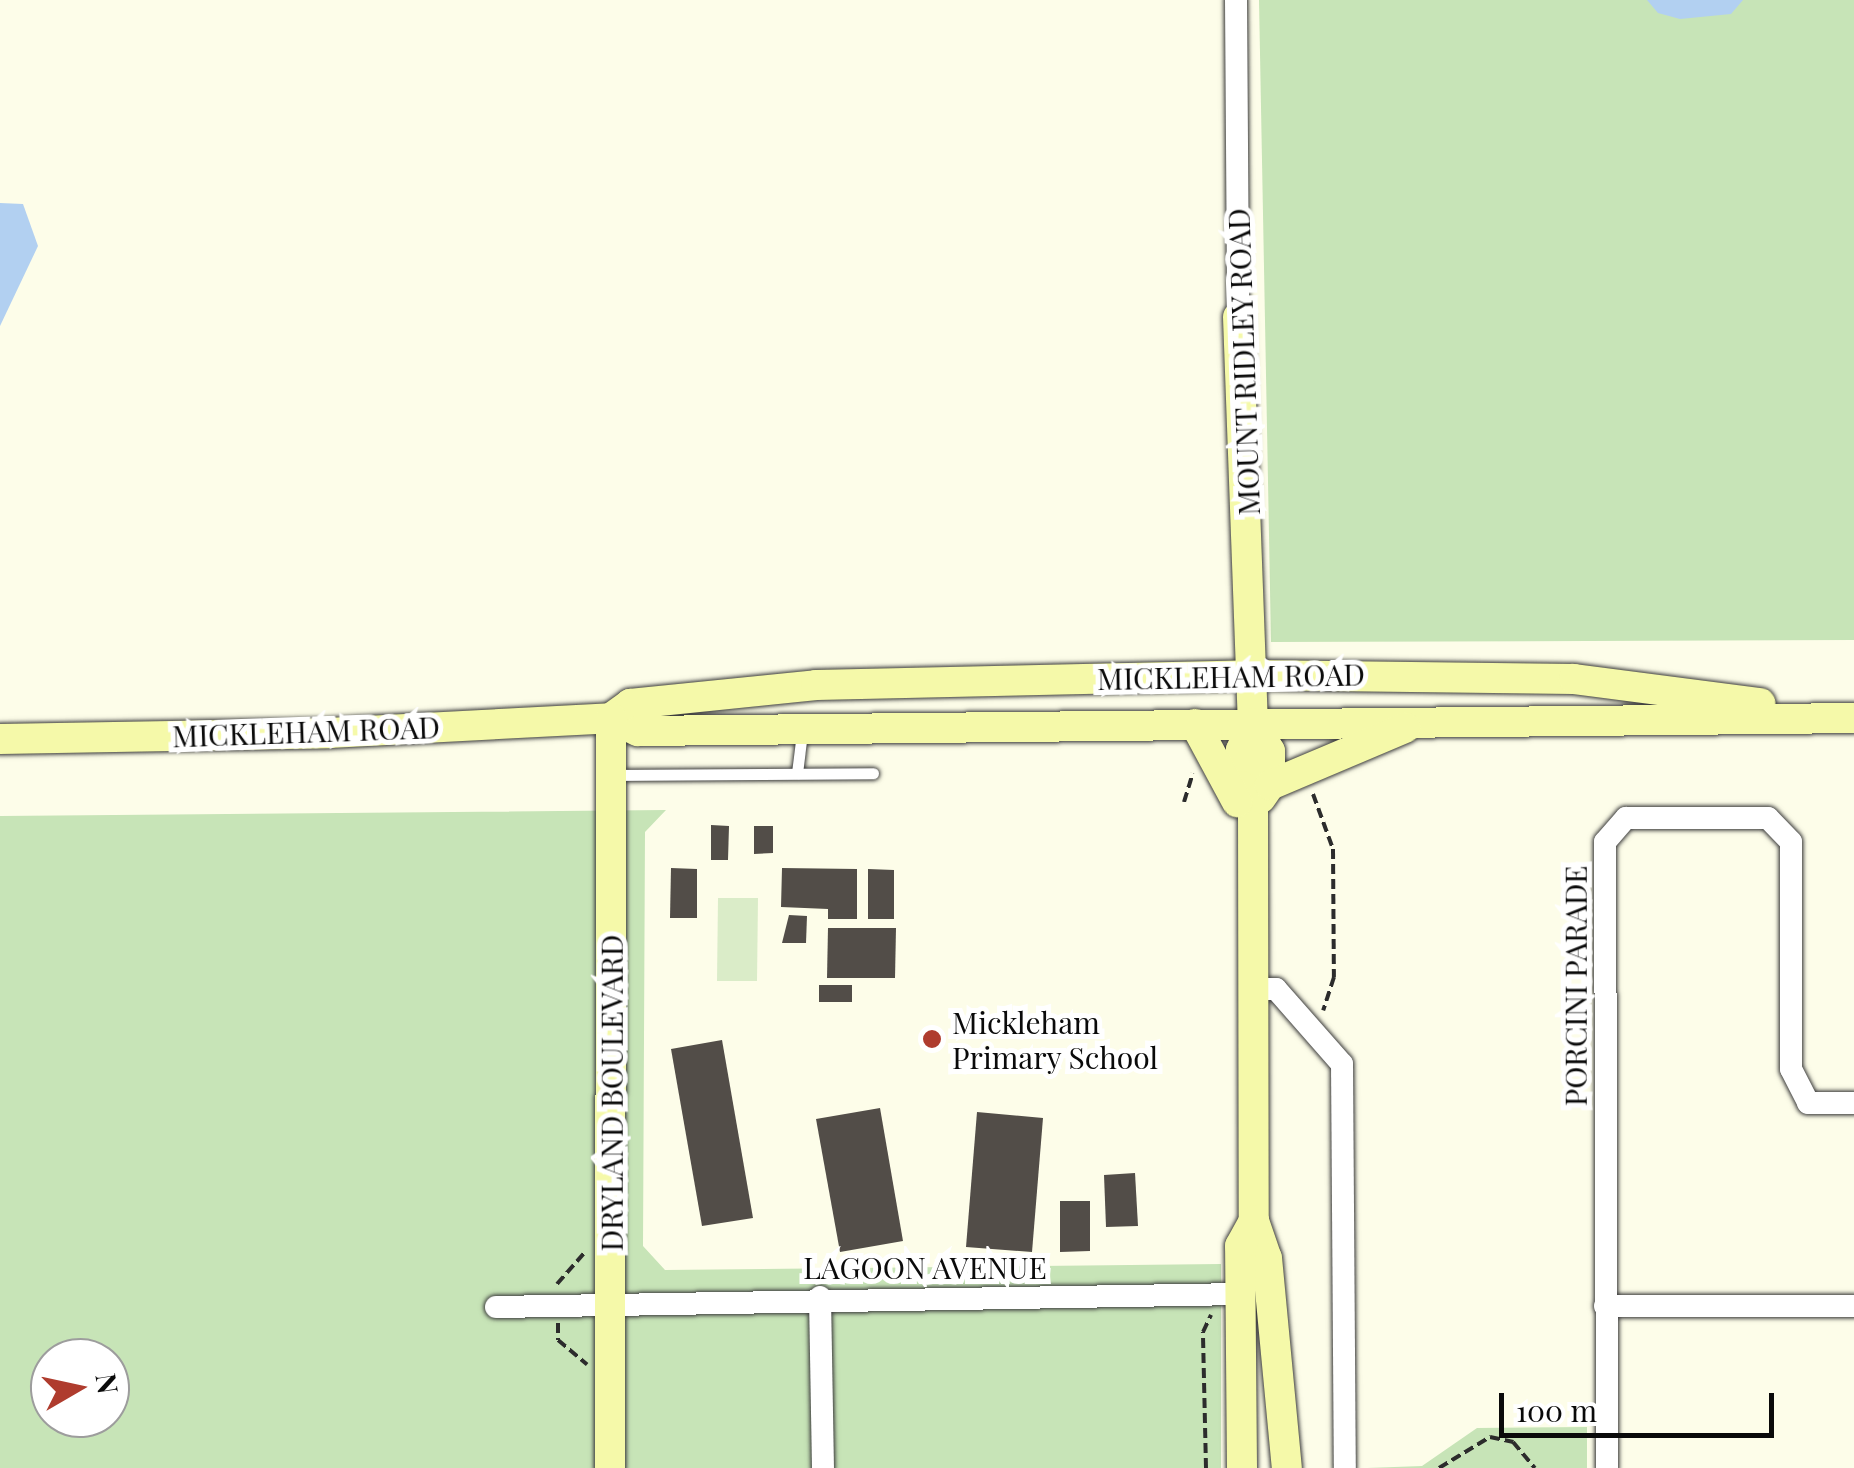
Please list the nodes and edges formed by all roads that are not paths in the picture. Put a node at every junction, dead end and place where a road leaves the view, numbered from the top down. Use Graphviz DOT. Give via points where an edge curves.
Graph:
graph roads {
  1 [pos="1236,0"];
  2 [pos="1238,318"];
  3 [pos="1251,675"];
  4 [pos="816,685"];
  5 [pos="1854,715"];
  6 [pos="612,718"];
  7 [pos="1422,721"];
  8 [pos="1254,723"];
  9 [pos="1195,724"];
  10 [pos="803,729"];
  11 [pos="0,739"];
  12 [pos="798,773"];
  13 [pos="873,774"];
  14 [pos="613,775"];
  15 [pos="1259,810"];
  16 [pos="1256,989"];
  17 [pos="1854,1103"];
  18 [pos="1254,1221"];
  19 [pos="1231,1294"];
  20 [pos="820,1297"];
  21 [pos="610,1303"];
  22 [pos="1605,1306"];
  23 [pos="1854,1306"];
  24 [pos="496,1307"];
  25 [pos="610,1468"];
  26 [pos="823,1468"];
  27 [pos="1242,1468"];
  28 [pos="1288,1468"];
  29 [pos="1345,1468"];
  30 [pos="1608,1468"];
  1 -- 2 [label="street, MOUNT RIDLEY ROAD"];
  2 -- 3 [label="main road, MOUNT RIDLEY ROAD"];
  3 -- 4 [label="main road, MICKLEHAM ROAD"];
  3 -- 5 [label="main road, MICKLEHAM ROAD" via="1574,679"];
  3 -- 8 [label="main road, MOUNT RIDLEY ROAD"];
  4 -- 6 [label="main road, MICKLEHAM ROAD" via="630,704"];
  4 -- 10 [label="main road"];
  5 -- 7 [label="main road, MICKLEHAM ROAD"];
  6 -- 10 [label="main road, MICKLEHAM ROAD" via="638,731"];
  6 -- 11 [label="main road, MICKLEHAM ROAD" via="322,733"];
  6 -- 14 [label="main road, DRYLAND BOULEVARD"];
  7 -- 8 [label="main road, MICKLEHAM ROAD"];
  7 -- 15 [label="main road"];
  8 -- 9 [label="main road, MICKLEHAM ROAD"];
  8 -- 15 [label="main road, MOUNT RIDLEY ROAD" via="1270,751"];
  9 -- 10 [label="main road, MICKLEHAM ROAD"];
  9 -- 15 [label="main road"];
  10 -- 12 [label="lane"];
  12 -- 13 [label="lane"];
  12 -- 14 [label="lane"];
  14 -- 21 [label="main road, DRYLAND BOULEVARD"];
  15 -- 16 [label="main road, MOUNT RIDLEY ROAD"];
  16 -- 18 [label="main road, MOUNT RIDLEY ROAD"];
  16 -- 29 [label="street" via="1276,990 1342,1064"];
  17 -- 22 [label="street, PORCINI PARADE" via="1808,1103 1791,1069 1791,842 1768,818 1626,818 1606,842"];
  18 -- 19 [label="main road, MOUNT RIDLEY ROAD" via="1240,1246"];
  18 -- 28 [label="main road, MOUNT RIDLEY ROAD" via="1267,1258"];
  19 -- 20 [label="street, LAGOON AVENUE"];
  19 -- 27 [label="main road, MOUNT RIDLEY ROAD"];
  20 -- 21 [label="street, LAGOON AVENUE"];
  20 -- 26 [label="street"];
  21 -- 24 [label="street, LAGOON AVENUE"];
  21 -- 25 [label="main road, DRYLAND BOULEVARD"];
  22 -- 23 [label="street"];
  22 -- 30 [label="street, PORCINI PARADE"];
}
